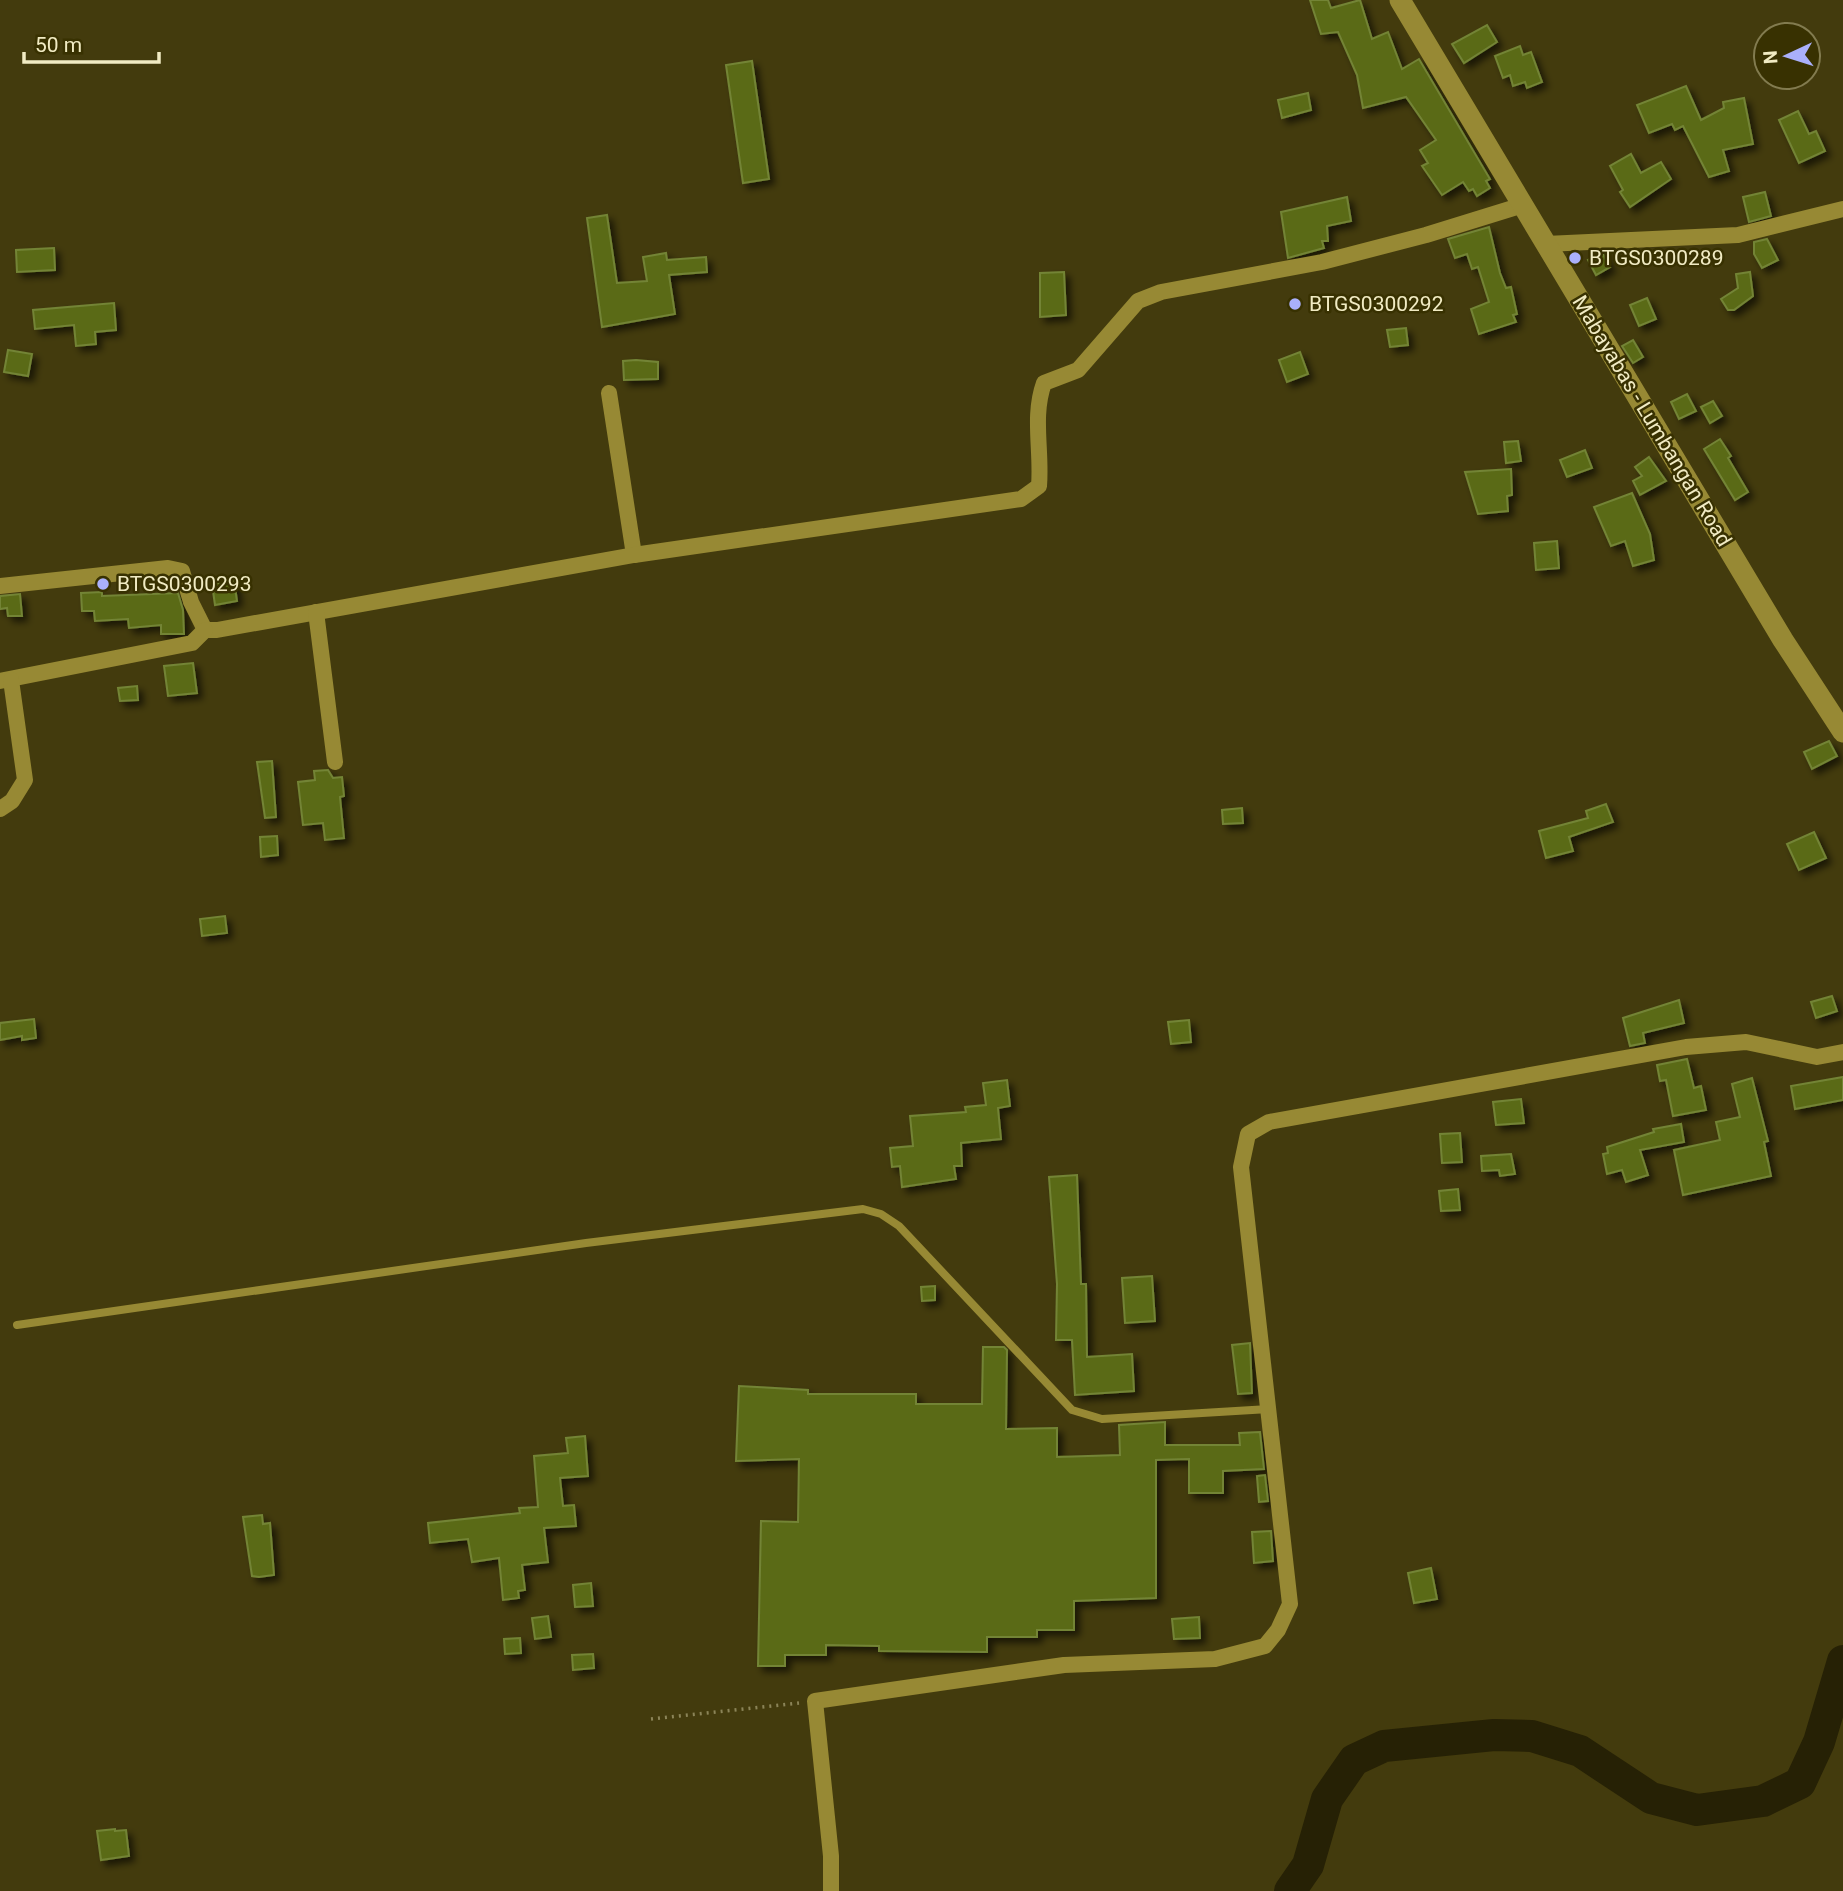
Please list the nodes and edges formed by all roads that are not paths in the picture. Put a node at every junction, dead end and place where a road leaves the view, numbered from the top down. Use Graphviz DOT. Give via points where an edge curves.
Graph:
graph roads {
  1 [pos="1400,0"];
  2 [pos="1523,205"];
  3 [pos="1843,209"];
  4 [pos="1546,244"];
  5 [pos="609,393"];
  6 [pos="634,555"];
  7 [pos="0,586"];
  8 [pos="316,612"];
  9 [pos="205,630"];
  10 [pos="6,681"];
  11 [pos="1843,732"];
  12 [pos="335,762"];
  13 [pos="0,809"];
  14 [pos="1843,1052"];
  15 [pos="17,1325"];
  16 [pos="1269,1409"];
  17 [pos="831,1891"];
  1 -- 2 [label="main road, Mabayabas - Lumbangan Road"];
  2 -- 4 [label="main road, Mabayabas - Lumbangan Road"];
  2 -- 6 [label="street" via="1322,262 1161,292 1138,301 1078,370 1044,383 1037,403 1038,486 1021,499"];
  3 -- 4 [label="street" via="1738,235"];
  4 -- 11 [label="main road, Mabayabas - Lumbangan Road" via="1775,628"];
  5 -- 6 [label="street"];
  6 -- 8 [label="street"];
  7 -- 9 [label="street" via="168,568 182,571"];
  8 -- 9 [label="street"];
  8 -- 12 [label="street"];
  9 -- 10 [label="street" via="192,643"];
  10 -- 13 [label="street" via="25,780 12,801"];
  14 -- 16 [label="street" via="1817,1057 1746,1042 1673,1049 1269,1122 1248,1134 1241,1167"];
  15 -- 16 [label="lane" via="586,1243 863,1209 899,1226 1072,1410 1102,1419"];
  16 -- 17 [label="street" via="1290,1604 1265,1646 1215,1659 1064,1665 815,1701"];
}
